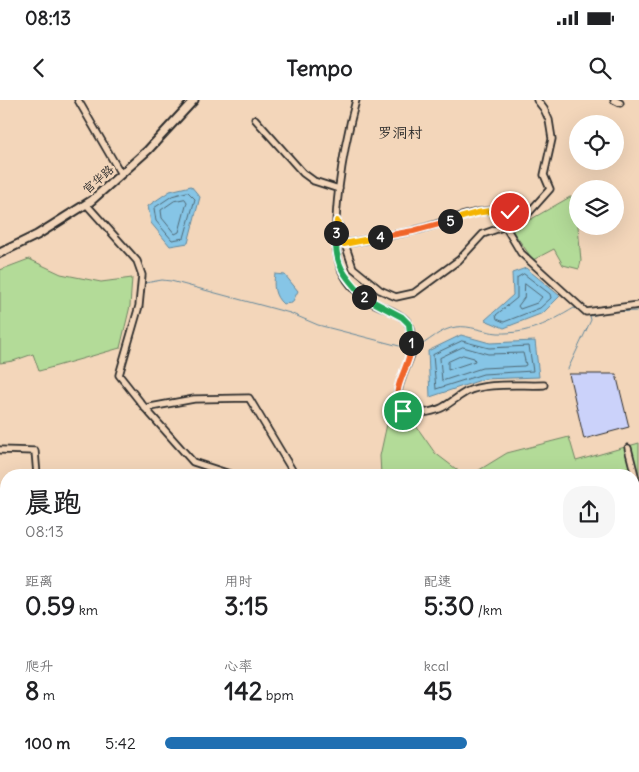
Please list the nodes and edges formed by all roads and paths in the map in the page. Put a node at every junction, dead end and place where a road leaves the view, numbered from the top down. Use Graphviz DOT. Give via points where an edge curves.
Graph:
graph roads {
  1 [pos="78,100"];
  2 [pos="194,100"];
  3 [pos="356,100"];
  4 [pos="537,100"];
  5 [pos="614,100"];
  6 [pos="620,103"];
  7 [pos="255,119"];
  8 [pos="121,174"];
  9 [pos="339,189"];
  10 [pos="86,204"];
  11 [pos="337,221"];
  12 [pos="517,222"];
  13 [pos="506,226"];
  14 [pos="344,244"];
  15 [pos="0,253"];
  16 [pos="639,304"];
  17 [pos="544,385"];
  18 [pos="145,408"];
  19 [pos="628,448"];
  20 [pos="0,450"];
  21 [pos="36,469"];
  22 [pos="215,469"];
  23 [pos="291,469"];
  24 [pos="633,469"];
  1 -- 8 [label="street"];
  2 -- 8 [label="main road, 官华路"];
  3 -- 9 [label="street"];
  4 -- 12 [label="street" via="549,120 552,139 544,175 550,189"];
  5 -- 6 [label="street"];
  7 -- 9 [label="street" via="303,173 314,182"];
  8 -- 10 [label="main road, 官华路"];
  9 -- 11 [label="street"];
  10 -- 15 [label="main road, 官华路" via="37,235"];
  10 -- 18 [label="street" via="137,261 142,275 139,306 119,376"];
  11 -- 14 [label="street"];
  11 -- 17 [label="street" via="336,240 344,275 365,298 409,324 412,349 398,388 398,405 403,411 412,415 436,411 476,388"];
  12 -- 13 [label="street"];
  12 -- 14 [label="street" via="510,212 477,212 413,231"];
  13 -- 14 [label="street" via="483,234 459,260 414,293 396,297 380,290 353,268"];
  13 -- 16 [label="street" via="521,253 586,312"];
  18 -- 22 [label="street" via="192,462"];
  18 -- 23 [label="street" via="194,398 249,398"];
  19 -- 24 [label="street"];
  20 -- 21 [label="street" via="35,451"];
}
